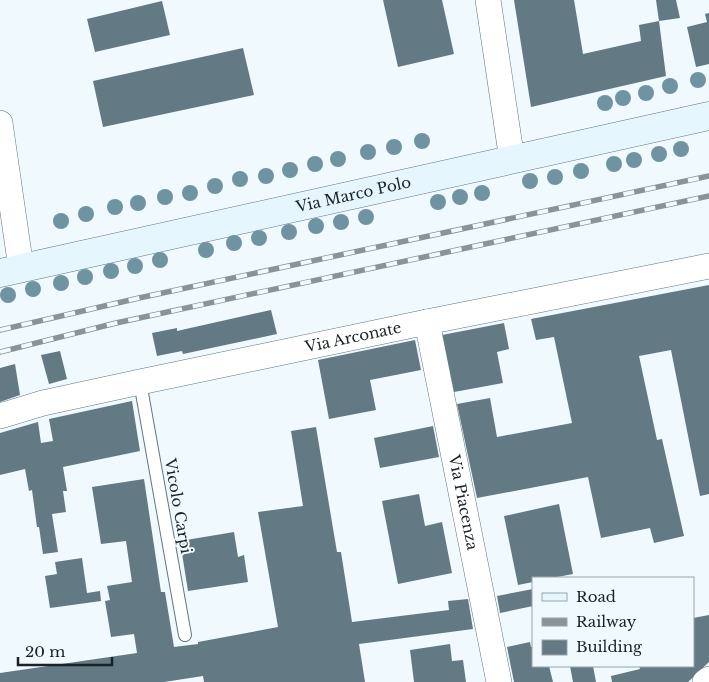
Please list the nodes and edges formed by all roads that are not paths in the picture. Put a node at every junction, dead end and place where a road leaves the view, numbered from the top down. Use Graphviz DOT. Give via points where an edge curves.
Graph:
graph roads {
  1 [pos="488,0"];
  2 [pos="709,116"];
  3 [pos="0,123"];
  4 [pos="512,160"];
  5 [pos="709,266"];
  6 [pos="11,271"];
  7 [pos="427,322"];
  8 [pos="140,382"];
  9 [pos="0,416"];
  10 [pos="185,635"];
  11 [pos="709,678"];
  12 [pos="499,682"];
  13 [pos="705,682"];
  1 -- 4 [label="street"];
  2 -- 4 [label="street, Via Marco Polo"];
  3 -- 6 [label="street"];
  4 -- 6 [label="street, Via Marco Polo"];
  5 -- 7 [label="street, Via Arconate"];
  7 -- 8 [label="street, Via Arconate"];
  7 -- 12 [label="street, Via Piacenza"];
  8 -- 9 [label="street, Via Arconate" via="52,400"];
  8 -- 10 [label="lane, Vicolo Carpi"];
  11 -- 13 [label="street"];
}
